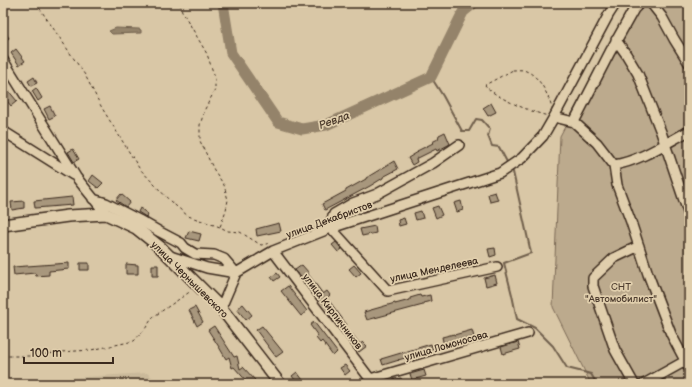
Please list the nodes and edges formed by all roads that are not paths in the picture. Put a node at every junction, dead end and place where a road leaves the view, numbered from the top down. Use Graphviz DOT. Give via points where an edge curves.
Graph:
graph roads {
  1 [pos="616,3"];
  2 [pos="640,3"];
  3 [pos="651,3"];
  4 [pos="616,40"];
  5 [pos="3,60"];
  6 [pos="689,63"];
  7 [pos="554,117"];
  8 [pos="574,122"];
  9 [pos="3,131"];
  10 [pos="689,131"];
  11 [pos="665,143"];
  12 [pos="459,145"];
  13 [pos="614,165"];
  14 [pos="76,177"];
  15 [pos="93,199"];
  16 [pos="106,214"];
  17 [pos="689,215"];
  18 [pos="3,225"];
  19 [pos="331,228"];
  20 [pos="639,246"];
  21 [pos="276,250"];
  22 [pos="169,256"];
  23 [pos="497,267"];
  24 [pos="236,273"];
  25 [pos="221,308"];
  26 [pos="528,333"];
  27 [pos="688,363"];
  28 [pos="372,381"];
  29 [pos="280,384"];
  30 [pos="634,384"];
  31 [pos="644,384"];
  1 -- 7 [label="street, улица Декабристов"];
  2 -- 4 [label="street"];
  3 -- 6 [label="street"];
  4 -- 8 [label="street"];
  4 -- 11 [label="street" via="638,74"];
  5 -- 14 [label="street"];
  7 -- 8 [label="street"];
  7 -- 19 [label="street, улица Декабристов" via="543,136 522,158 500,173"];
  8 -- 13 [label="street" via="597,143"];
  9 -- 14 [label="street"];
  10 -- 11 [label="street"];
  11 -- 13 [label="street" via="655,150"];
  11 -- 17 [label="street"];
  12 -- 19 [label="street" via="433,163 377,194 334,214"];
  13 -- 20 [label="street" via="617,185"];
  14 -- 15 [label="street"];
  15 -- 16 [label="street"];
  15 -- 24 [label="street" via="139,220 181,243 195,254 214,255 224,259"];
  16 -- 18 [label="main road, улица Чернышевского" via="68,216"];
  16 -- 22 [label="main road, улица Чернышевского" via="136,228"];
  19 -- 21 [label="street, улица Декабристов"];
  19 -- 23 [label="street, улица Менделеева" via="388,291"];
  20 -- 27 [label="street" via="671,334"];
  20 -- 30 [label="street" via="614,258 593,278 593,286 615,350"];
  21 -- 24 [label="street, улица Декабристов"];
  21 -- 28 [label="street, улица Кирпичников"];
  22 -- 24 [label="street" via="207,268"];
  22 -- 25 [label="main road, улица Чернышевского"];
  24 -- 25 [label="street"];
  25 -- 29 [label="main road, улица Чернышевского"];
  26 -- 28 [label="street, улица Ломоносова"];
  27 -- 31 [label="street"];
}
